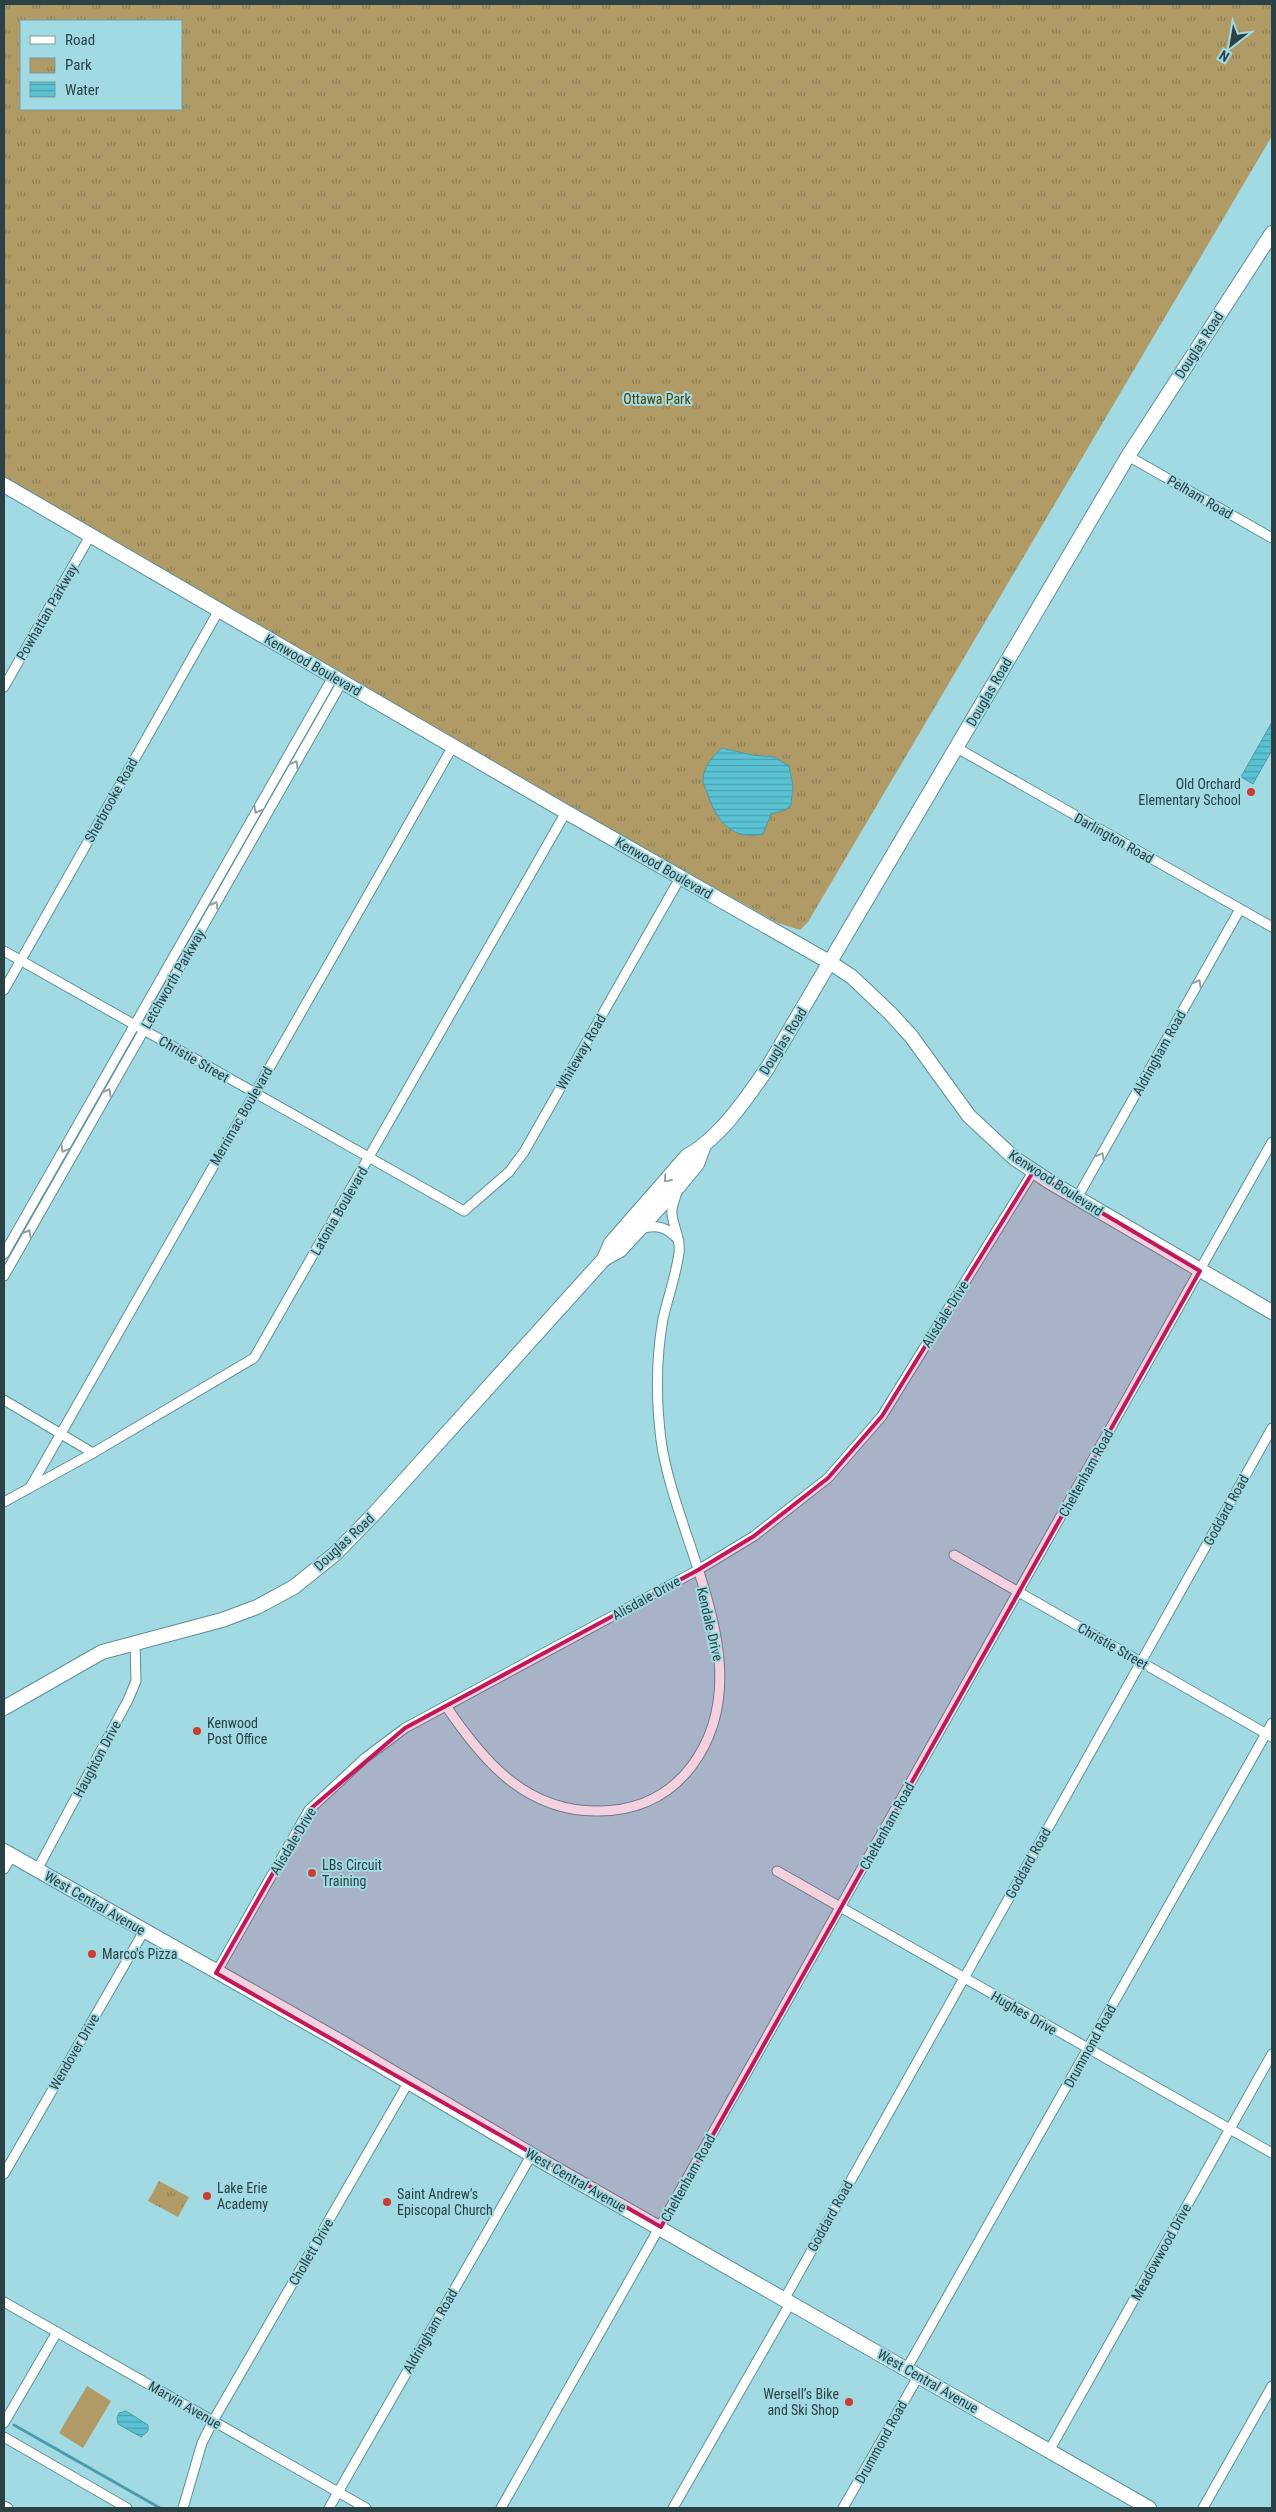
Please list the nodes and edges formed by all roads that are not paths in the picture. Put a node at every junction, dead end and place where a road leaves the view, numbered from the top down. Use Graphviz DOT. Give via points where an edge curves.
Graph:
graph roads {
  1 [pos="1272,233"];
  2 [pos="1128,456"];
  3 [pos="4,485"];
  4 [pos="90,536"];
  5 [pos="1272,538"];
  6 [pos="218,610"];
  7 [pos="338,679"];
  8 [pos="4,687"];
  9 [pos="453,746"];
  10 [pos="957,748"];
  11 [pos="566,812"];
  12 [pos="680,878"];
  13 [pos="1240,909"];
  14 [pos="1272,927"];
  15 [pos="4,952"];
  16 [pos="20,961"];
  17 [pos="831,963"];
  18 [pos="4,990"];
  19 [pos="134,1026"];
  20 [pos="143,1030"];
  21 [pos="254,1093"];
  22 [pos="1272,1142"];
  23 [pos="703,1148"];
  24 [pos="369,1158"];
  25 [pos="1033,1172"];
  26 [pos="678,1187"];
  27 [pos="1078,1198"];
  28 [pos="464,1211"];
  29 [pos="638,1230"];
  30 [pos="679,1241"];
  31 [pos="4,1254"];
  32 [pos="604,1260"];
  33 [pos="1200,1270"];
  34 [pos="4,1276"];
  35 [pos="1272,1312"];
  36 [pos="4,1400"];
  37 [pos="1272,1428"];
  38 [pos="62,1433"];
  39 [pos="93,1453"];
  40 [pos="31,1486"];
  41 [pos="4,1502"];
  42 [pos="954,1555"];
  43 [pos="698,1570"];
  44 [pos="1019,1592"];
  45 [pos="135,1642"];
  46 [pos="1140,1662"];
  47 [pos="446,1706"];
  48 [pos="4,1708"];
  49 [pos="1272,1723"];
  50 [pos="1269,1736"];
  51 [pos="8,1853"];
  52 [pos="4,1869"];
  53 [pos="37,1870"];
  54 [pos="776,1871"];
  55 [pos="841,1908"];
  56 [pos="144,1931"];
  57 [pos="216,1973"];
  58 [pos="963,1979"];
  59 [pos="1088,2049"];
  60 [pos="1272,2054"];
  61 [pos="408,2083"];
  62 [pos="1230,2129"];
  63 [pos="1272,2153"];
  64 [pos="532,2154"];
  65 [pos="4,2174"];
  66 [pos="661,2227"];
  67 [pos="788,2300"];
  68 [pos="4,2302"];
  69 [pos="58,2332"];
  70 [pos="913,2372"];
  71 [pos="1272,2386"];
  72 [pos="213,2421"];
  73 [pos="4,2424"];
  74 [pos="4,2437"];
  75 [pos="1049,2451"];
  76 [pos="338,2493"];
  77 [pos="4,2506"];
  78 [pos="8,2508"];
  79 [pos="127,2508"];
  80 [pos="183,2508"];
  81 [pos="329,2508"];
  82 [pos="366,2508"];
  83 [pos="501,2508"];
  84 [pos="673,2508"];
  85 [pos="843,2508"];
  86 [pos="1149,2508"];
  87 [pos="1203,2508"];
  1 -- 2 [label="street, Douglas Road"];
  2 -- 5 [label="street, Pelham Road"];
  2 -- 10 [label="street, Douglas Road"];
  3 -- 4 [label="street, Kenwood Boulevard"];
  4 -- 6 [label="street, Kenwood Boulevard"];
  4 -- 8 [label="street, Powhattan Parkway"];
  6 -- 7 [label="street, Kenwood Boulevard"];
  6 -- 16 [label="street, Sherbrooke Road"];
  7 -- 9 [label="street, Kenwood Boulevard"];
  7 -- 19 [label="street, Letchworth Parkway, one-way"];
  20 -- 7 [label="street, Letchworth Parkway, one-way"];
  9 -- 11 [label="street, Kenwood Boulevard"];
  9 -- 21 [label="street, Merrimac Boulevard"];
  10 -- 13 [label="street, Darlington Road"];
  10 -- 17 [label="street, Douglas Road"];
  11 -- 12 [label="street, Kenwood Boulevard"];
  11 -- 24 [label="street, Latonia Boulevard"];
  12 -- 17 [label="street, Kenwood Boulevard"];
  12 -- 28 [label="street, Whiteway Road" via="524,1152 509,1172"];
  13 -- 14 [label="street, Darlington Road"];
  27 -- 13 [label="street, Aldringham Road, one-way"];
  15 -- 16 [label="street, Christie Street"];
  16 -- 18 [label="street, Sherbrooke Road"];
  16 -- 19 [label="street, Christie Street"];
  17 -- 23 [label="street, Douglas Road" via="758,1081"];
  17 -- 25 [label="street, Kenwood Boulevard" via="852,977 890,1013 911,1036 969,1116 996,1143"];
  19 -- 20 [label="street, Christie Street"];
  19 -- 31 [label="street, Letchworth Parkway, one-way"];
  20 -- 21 [label="street, Christie Street"];
  34 -- 20 [label="street, Letchworth Parkway, one-way"];
  21 -- 24 [label="street, Christie Street"];
  21 -- 38 [label="street, Merrimac Boulevard"];
  22 -- 33 [label="street, Cheltenham Road"];
  23 -- 26 [label="street, Douglas Road" via="697,1164"];
  23 -- 32 [label="street, Douglas Road, one-way" via="687,1156 611,1243"];
  24 -- 28 [label="street, Christie Street"];
  24 -- 39 [label="street, Latonia Boulevard" via="254,1358"];
  25 -- 27 [label="street, Kenwood Boulevard"];
  25 -- 43 [label="street, Alisdale Drive" via="882,1416 847,1458 828,1478 754,1536"];
  26 -- 29 [label="street, Douglas Road"];
  26 -- 30 [label="street, Kendale Drive" via="672,1211"];
  27 -- 33 [label="street, Kenwood Boulevard"];
  29 -- 30 [label="street" via="649,1226 662,1227"];
  29 -- 32 [label="street, Douglas Road" via="620,1250"];
  30 -- 43 [label="street, Kendale Drive" via="678,1260 660,1341 658,1418 669,1484"];
  32 -- 45 [label="street, Douglas Road" via="374,1514 316,1570 275,1597 235,1616"];
  33 -- 35 [label="street, Kenwood Boulevard"];
  33 -- 44 [label="street, Cheltenham Road"];
  36 -- 38 [label="street"];
  37 -- 46 [label="street, Goddard Road"];
  38 -- 39 [label="street"];
  38 -- 40 [label="street, Merrimac Boulevard"];
  39 -- 40 [label="street, Latonia Boulevard"];
  40 -- 41 [label="street, Latonia Boulevard"];
  42 -- 44 [label="street, Christie Street"];
  43 -- 47 [label="street, Alisdale Drive"];
  43 -- 47 [label="street, Kendale Drive" via="717,1642 720,1666 717,1714 705,1747 680,1780 659,1797 646,1804 604,1811 571,1810 542,1800 524,1791 486,1761"];
  44 -- 46 [label="street, Christie Street"];
  44 -- 55 [label="street, Cheltenham Road"];
  45 -- 48 [label="street, Douglas Road" via="102,1652"];
  45 -- 53 [label="street, Haughton Drive" via="136,1681 128,1700"];
  46 -- 50 [label="street, Christie Street"];
  46 -- 58 [label="street, Goddard Road"];
  47 -- 57 [label="street, Alisdale Drive" via="405,1728 309,1810"];
  49 -- 50 [label="street, Drummond Road"];
  50 -- 59 [label="street, Drummond Road"];
  51 -- 52 [label="street"];
  51 -- 53 [label="street, West Central Avenue"];
  53 -- 56 [label="street, West Central Avenue"];
  54 -- 55 [label="street, Hughes Drive"];
  55 -- 58 [label="street, Hughes Drive"];
  55 -- 66 [label="street, Cheltenham Road"];
  56 -- 57 [label="street, West Central Avenue"];
  56 -- 65 [label="street, Wendover Drive"];
  57 -- 61 [label="street, West Central Avenue"];
  58 -- 59 [label="street, Hughes Drive"];
  58 -- 67 [label="street, Goddard Road"];
  59 -- 62 [label="street, Hughes Drive"];
  59 -- 70 [label="street, Drummond Road"];
  60 -- 62 [label="street, Meadowwood Drive"];
  61 -- 64 [label="street, West Central Avenue"];
  61 -- 72 [label="street, Chollett Drive"];
  62 -- 63 [label="street, Hughes Drive"];
  62 -- 75 [label="street, Meadowwood Drive"];
  64 -- 66 [label="street, West Central Avenue"];
  64 -- 76 [label="street, Aldringham Road"];
  66 -- 67 [label="street, West Central Avenue"];
  66 -- 83 [label="street, Cheltenham Road"];
  67 -- 70 [label="street, West Central Avenue"];
  67 -- 84 [label="street, Goddard Road"];
  68 -- 69 [label="street, Marvin Avenue"];
  69 -- 72 [label="street, Marvin Avenue"];
  69 -- 73 [label="street"];
  70 -- 75 [label="street, West Central Avenue"];
  70 -- 85 [label="street, Drummond Road"];
  71 -- 87 [label="street"];
  72 -- 76 [label="street, Marvin Avenue"];
  72 -- 80 [label="street, Chollett Drive" via="202,2442"];
  74 -- 79 [label="street"];
  75 -- 86 [label="street, West Central Avenue"];
  76 -- 81 [label="street, Aldringham Road"];
  76 -- 82 [label="street, Marvin Avenue"];
  77 -- 78 [label="street"];
}
